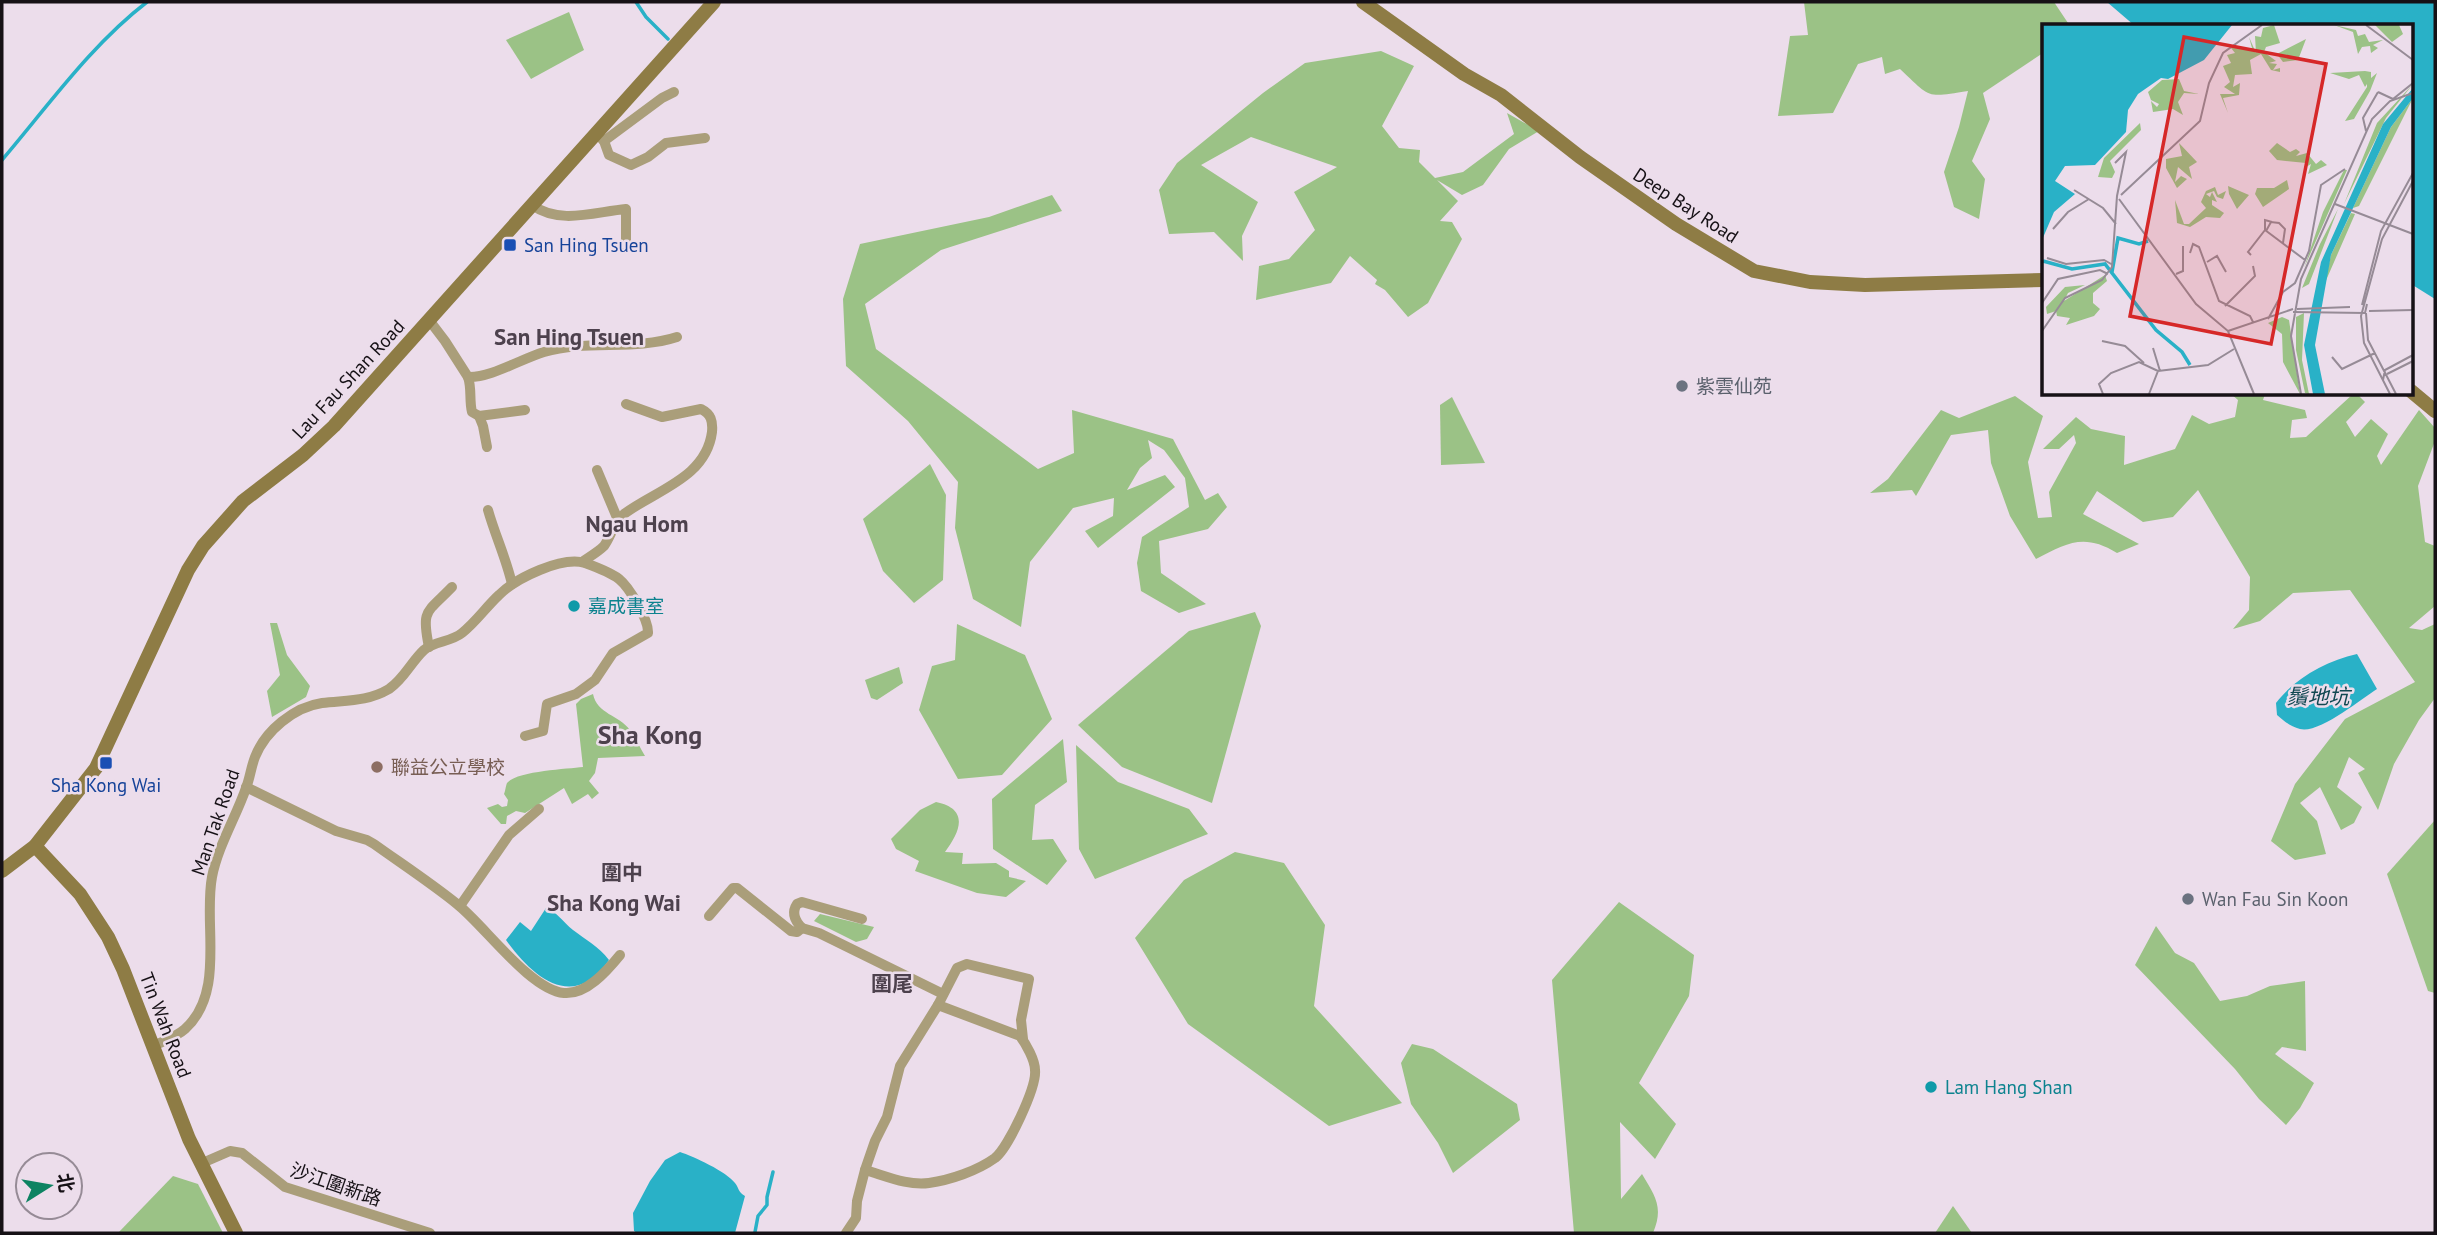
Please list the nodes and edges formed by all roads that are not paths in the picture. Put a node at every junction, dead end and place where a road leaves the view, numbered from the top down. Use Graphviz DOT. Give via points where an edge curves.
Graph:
graph roads {
  1 [pos="714,2"];
  2 [pos="1363,2"];
  3 [pos="674,92"];
  4 [pos="600,137"];
  5 [pos="705,138"];
  6 [pos="532,205"];
  7 [pos="626,249"];
  8 [pos="2042,280"];
  9 [pos="429,320"];
  10 [pos="677,337"];
  11 [pos="468,377"];
  12 [pos="2412,392"];
  13 [pos="626,404"];
  14 [pos="525,410"];
  15 [pos="2435,411"];
  16 [pos="479,416"];
  17 [pos="487,447"];
  18 [pos="597,470"];
  19 [pos="488,510"];
  20 [pos="618,520"];
  21 [pos="582,562"];
  22 [pos="512,584"];
  23 [pos="453,587"];
  24 [pos="429,646"];
  25 [pos="525,736"];
  26 [pos="246,787"];
  27 [pos="539,809"];
  28 [pos="36,846"];
  29 [pos="2,871"];
  30 [pos="460,906"];
  31 [pos="709,916"];
  32 [pos="862,919"];
  33 [pos="802,928"];
  34 [pos="620,956"];
  35 [pos="943,994"];
  36 [pos="939,1005"];
  37 [pos="1023,1039"];
  38 [pos="153,1046"];
  39 [pos="200,1164"];
  40 [pos="865,1170"];
  41 [pos="236,1233"];
  42 [pos="430,1233"];
  43 [pos="846,1233"];
  1 -- 4 [label="street, Lau Fau Shan Road"];
  2 -- 8 [label="street, Deep Bay Road" via="1501,95 1676,224 1754,271 1810,282 1865,285"];
  3 -- 4 [label="street"];
  4 -- 5 [label="street" via="610,155 631,165 666,144"];
  4 -- 6 [label="street, Lau Fau Shan Road"];
  6 -- 7 [label="street" via="558,217 628,204"];
  6 -- 9 [label="street, Lau Fau Shan Road"];
  9 -- 11 [label="street"];
  9 -- 28 [label="street, Lau Fau Shan Road" via="319,441 243,501 203,545 96,768"];
  10 -- 11 [label="street" via="548,351"];
  11 -- 16 [label="street" via="472,412"];
  12 -- 15 [label="street"];
  13 -- 20 [label="street" via="662,417 701,410 710,417 712,428 707,449 694,470"];
  14 -- 16 [label="street"];
  16 -- 17 [label="street"];
  18 -- 20 [label="street"];
  19 -- 22 [label="street"];
  20 -- 21 [label="street" via="603,546"];
  21 -- 22 [label="street" via="550,566"];
  21 -- 25 [label="street" via="619,579 646,620 648,634 613,653 595,680 576,695 547,704 543,731"];
  22 -- 24 [label="street" via="460,635"];
  23 -- 24 [label="street" via="428,612"];
  24 -- 26 [label="street, Man Tak Road" via="388,689 348,702 321,703 292,715 266,738"];
  26 -- 30 [label="street" via="336,831 367,840"];
  26 -- 38 [label="street, Man Tak Road" via="213,873 209,976 202,1005 183,1031"];
  27 -- 30 [label="street" via="509,835"];
  28 -- 29 [label="street, Lau Fau Shan Road"];
  28 -- 38 [label="street, Tin Wah Road" via="99,921"];
  30 -- 34 [label="street" via="540,982 560,992 583,989"];
  31 -- 33 [label="street" via="735,887 790,932"];
  32 -- 33 [label="street" via="802,902 794,913"];
  33 -- 35 [label="street"];
  35 -- 36 [label="street"];
  35 -- 37 [label="street" via="954,972 967,964 1029,979 1021,1020"];
  36 -- 37 [label="street"];
  36 -- 40 [label="street" via="900,1066 887,1117"];
  37 -- 40 [label="street" via="1035,1077 998,1156 966,1172 920,1184"];
  38 -- 39 [label="street, Tin Wah Road"];
  39 -- 41 [label="street, Tin Wah Road"];
  39 -- 42 [label="street, 沙江圍新路" via="230,1151 243,1153 285,1187"];
  40 -- 43 [label="street" via="856,1218"];
}
